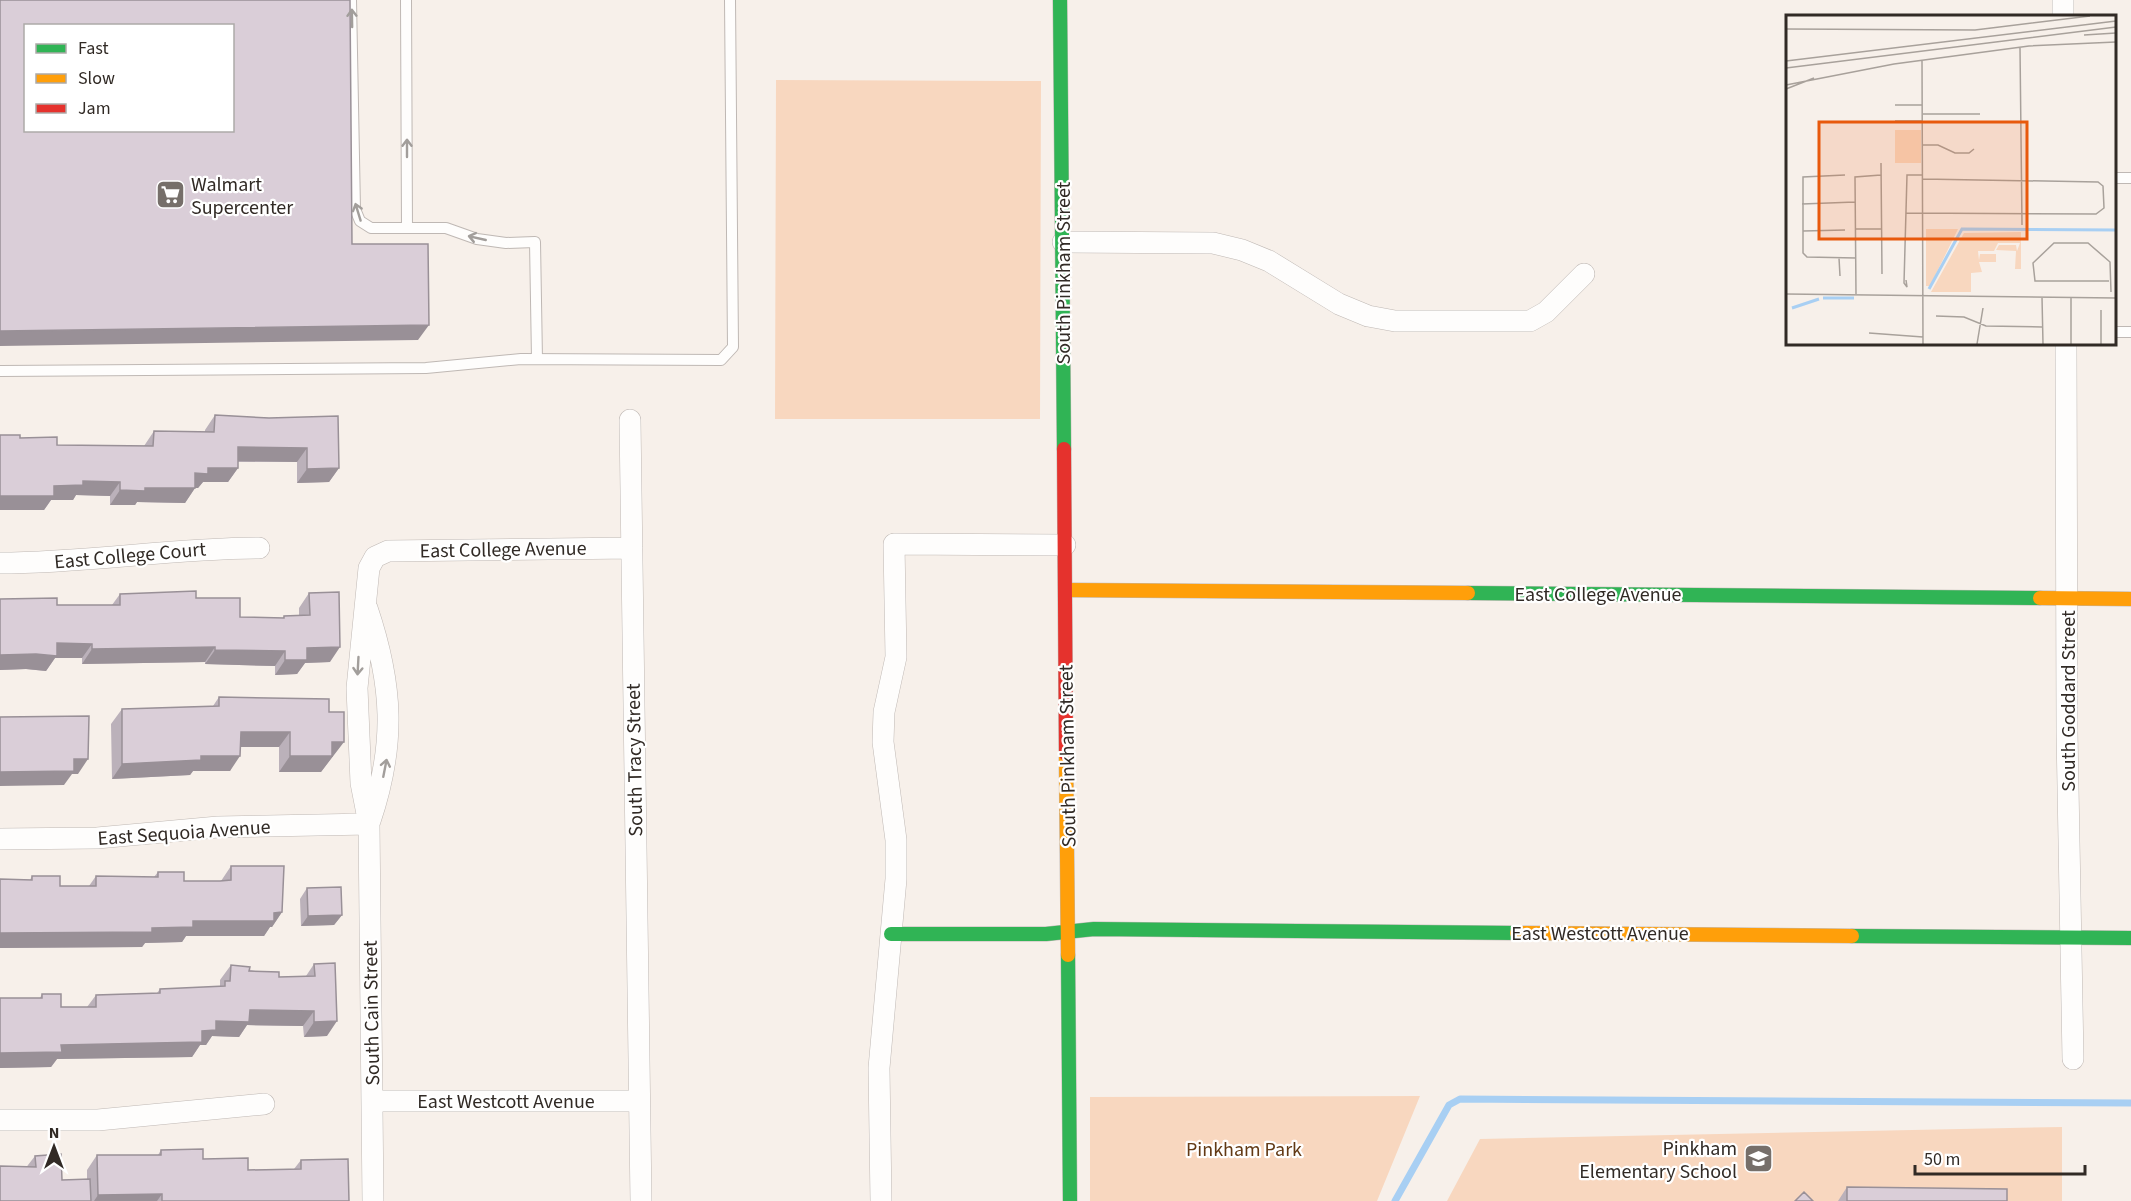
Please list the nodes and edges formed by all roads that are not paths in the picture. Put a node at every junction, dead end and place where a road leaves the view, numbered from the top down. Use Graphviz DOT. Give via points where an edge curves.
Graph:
graph roads {
  1 [pos="351,0"];
  2 [pos="406,0"];
  3 [pos="730,0"];
  4 [pos="1060,0"];
  5 [pos="407,228"];
  6 [pos="1063,242"];
  7 [pos="1584,274"];
  8 [pos="2066,345"];
  9 [pos="537,359"];
  10 [pos="0,371"];
  11 [pos="630,420"];
  12 [pos="1065,545"];
  13 [pos="259,548"];
  14 [pos="632,548"];
  15 [pos="375,557"];
  16 [pos="0,563"];
  17 [pos="1066,590"];
  18 [pos="2068,598"];
  19 [pos="2131,599"];
  20 [pos="367,608"];
  21 [pos="369,824"];
  22 [pos="0,839"];
  23 [pos="1069,931"];
  24 [pos="891,934"];
  25 [pos="2071,937"];
  26 [pos="2131,938"];
  27 [pos="2073,1059"];
  28 [pos="372,1101"];
  29 [pos="639,1101"];
  30 [pos="264,1104"];
  31 [pos="0,1120"];
  32 [pos="373,1201"];
  33 [pos="641,1201"];
  34 [pos="881,1201"];
  35 [pos="1070,1201"];
  5 -- 1 [label="lane, one-way" via="371,228 360,221 355,209"];
  5 -- 2 [label="lane, one-way"];
  3 -- 9 [label="lane" via="733,347 721,360"];
  4 -- 6 [label="street, South Pinkham Street"];
  9 -- 5 [label="lane, one-way" via="535,242 477,239 446,228"];
  6 -- 7 [label="street" via="1222,245 1269,261 1339,304 1368,316 1395,321 1530,321 1546,312"];
  6 -- 12 [label="street, South Pinkham Street"];
  8 -- 18 [label="street, South Goddard Street"];
  9 -- 10 [label="lane" via="426,368"];
  11 -- 14 [label="street, South Tracy Street"];
  12 -- 17 [label="street, South Pinkham Street"];
  12 -- 24 [label="street" via="894,544 896,657 884,712 883,742 896,840"];
  13 -- 16 [label="street, East College Court"];
  14 -- 15 [label="street, East College Avenue" via="403,550"];
  14 -- 29 [label="street, South Tracy Street"];
  15 -- 20 [label="street, South Cain Street" via="369,568"];
  17 -- 18 [label="street, East College Avenue"];
  17 -- 23 [label="street, South Pinkham Street"];
  18 -- 19 [label="street, East College Avenue"];
  18 -- 25 [label="street, South Goddard Street"];
  20 -- 21 [label="street, South Cain Street, one-way" via="359,645 357,688 362,783"];
  21 -- 20 [label="street, South Cain Street, one-way" via="387,757 388,704 382,653"];
  21 -- 22 [label="street, East Sequoia Avenue" via="218,827 98,838"];
  21 -- 28 [label="street, South Cain Street"];
  23 -- 24 [label="street"];
  23 -- 25 [label="street, East Westcott Avenue"];
  23 -- 35 [label="street, South Pinkham Street"];
  24 -- 34 [label="street" via="879,1068"];
  25 -- 26 [label="street, East Westcott Avenue"];
  25 -- 27 [label="street, South Goddard Street"];
  28 -- 29 [label="street, East Westcott Avenue"];
  28 -- 32 [label="street, South Cain Street"];
  29 -- 33 [label="street, South Tracy Street"];
  30 -- 31 [label="street" via="98,1119"];
}
